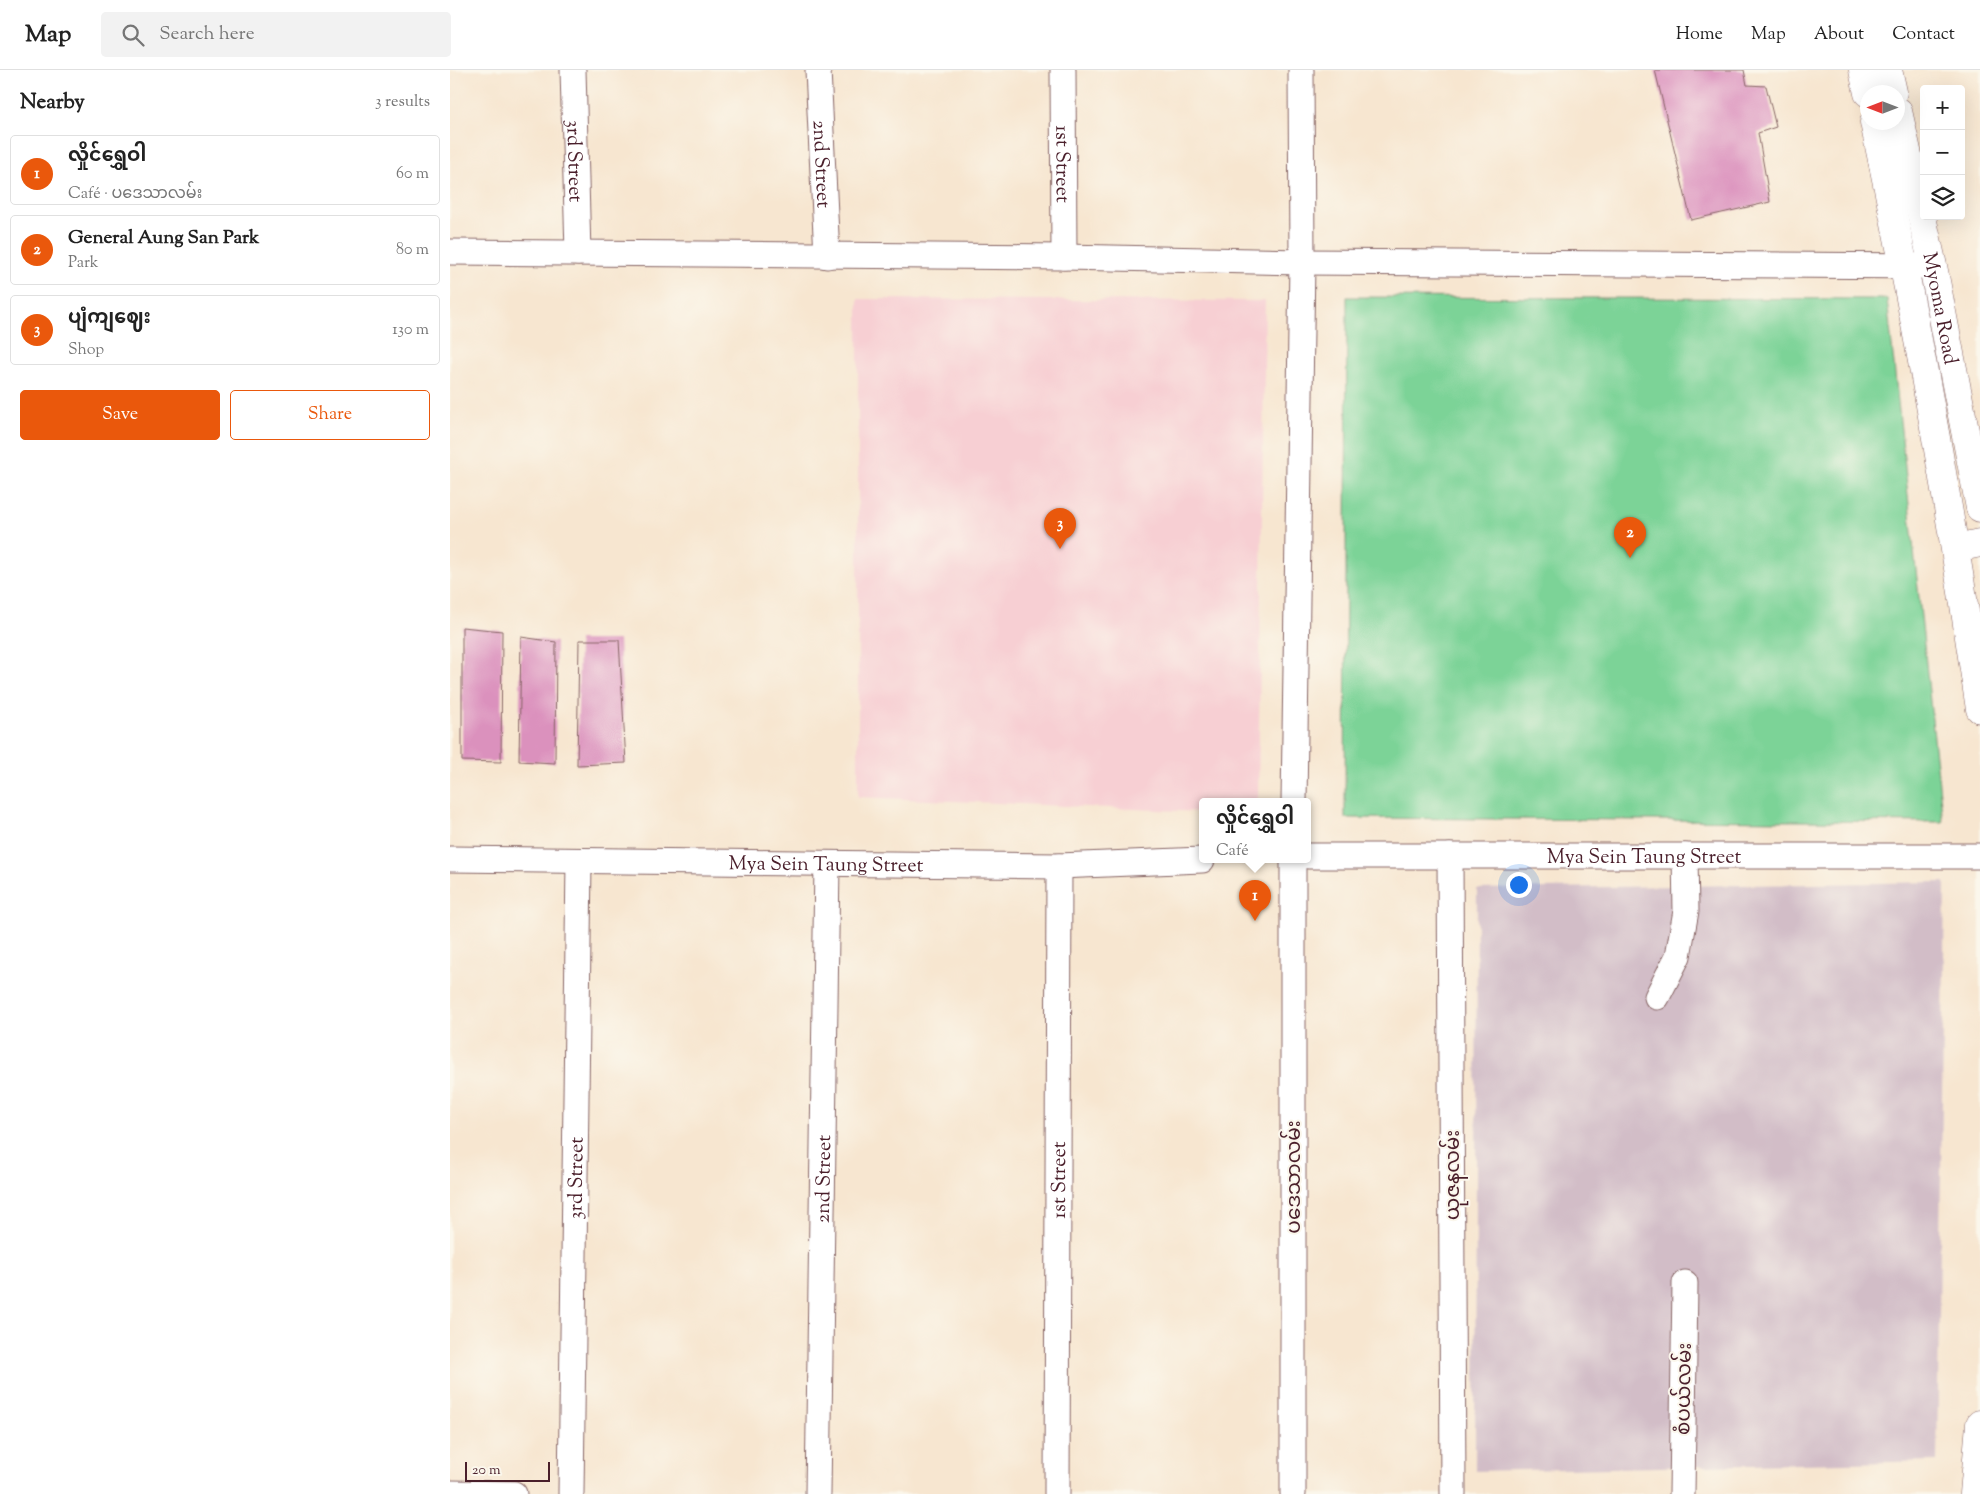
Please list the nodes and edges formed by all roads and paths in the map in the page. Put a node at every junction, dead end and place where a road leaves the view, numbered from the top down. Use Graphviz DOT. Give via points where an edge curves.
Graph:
graph roads {
  1 [pos="574,70"];
  2 [pos="818,70"];
  3 [pos="1063,70"];
  4 [pos="1300,70"];
  5 [pos="1862,70"];
  6 [pos="1888,70"];
  7 [pos="1866,85"];
  8 [pos="1891,85"];
  9 [pos="1876,130"];
  10 [pos="1902,130"];
  11 [pos="450,252"];
  12 [pos="578,253"];
  13 [pos="827,256"];
  14 [pos="1064,257"];
  15 [pos="1302,262"];
  16 [pos="1933,266"];
  17 [pos="1905,267"];
  18 [pos="1980,508"];
  19 [pos="1968,545"];
  20 [pos="1980,709"];
  21 [pos="1294,798"];
  22 [pos="1311,856"];
  23 [pos="1450,856"];
  24 [pos="1685,856"];
  25 [pos="1980,856"];
  26 [pos="450,859"];
  27 [pos="579,860"];
  28 [pos="1199,860"];
  29 [pos="1293,863"];
  30 [pos="827,864"];
  31 [pos="1059,866"];
  32 [pos="1657,997"];
  33 [pos="1685,1283"];
  34 [pos="1980,1424"];
  35 [pos="450,1493"];
  36 [pos="514,1494"];
  37 [pos="571,1494"];
  38 [pos="818,1494"];
  39 [pos="1057,1494"];
  40 [pos="1293,1494"];
  41 [pos="1453,1494"];
  42 [pos="1682,1494"];
  43 [pos="1974,1494"];
  1 -- 12 [label="street, 3rd Street"];
  2 -- 13 [label="street, 2nd Street"];
  3 -- 14 [label="street, 1st Street"];
  4 -- 15 [label="street"];
  5 -- 7 [label="main road"];
  6 -- 8 [label="main road"];
  9 -- 17 [label="main road"];
  10 -- 16 [label="main road, Myoma Road"];
  11 -- 12 [label="street"];
  12 -- 13 [label="street"];
  13 -- 14 [label="street"];
  14 -- 15 [label="street"];
  15 -- 17 [label="street"];
  15 -- 21 [label="street"];
  16 -- 17 [label="street"];
  16 -- 18 [label="main road, Myoma Road"];
  17 -- 19 [label="main road"];
  19 -- 20 [label="main road"];
  22 -- 23 [label="street, Mya Sein Taung Street"];
  23 -- 24 [label="street, Mya Sein Taung Street"];
  23 -- 41 [label="street, ယုဇနလမ်း"];
  24 -- 25 [label="street, Mya Sein Taung Street"];
  24 -- 32 [label="street" via="1686,910 1678,956"];
  26 -- 27 [label="street, Mya Sein Taung Street"];
  27 -- 30 [label="street, Mya Sein Taung Street"];
  27 -- 37 [label="street, 3rd Street"];
  28 -- 31 [label="street, Mya Sein Taung Street"];
  29 -- 40 [label="street, ပဒေသာလမ်း"];
  30 -- 31 [label="street, Mya Sein Taung Street"];
  30 -- 38 [label="street, 2nd Street"];
  31 -- 39 [label="street, 1st Street"];
  33 -- 42 [label="street, စံပယ်လမ်း"];
  34 -- 43 [label="main road"];
  35 -- 36 [label="street"];
}
